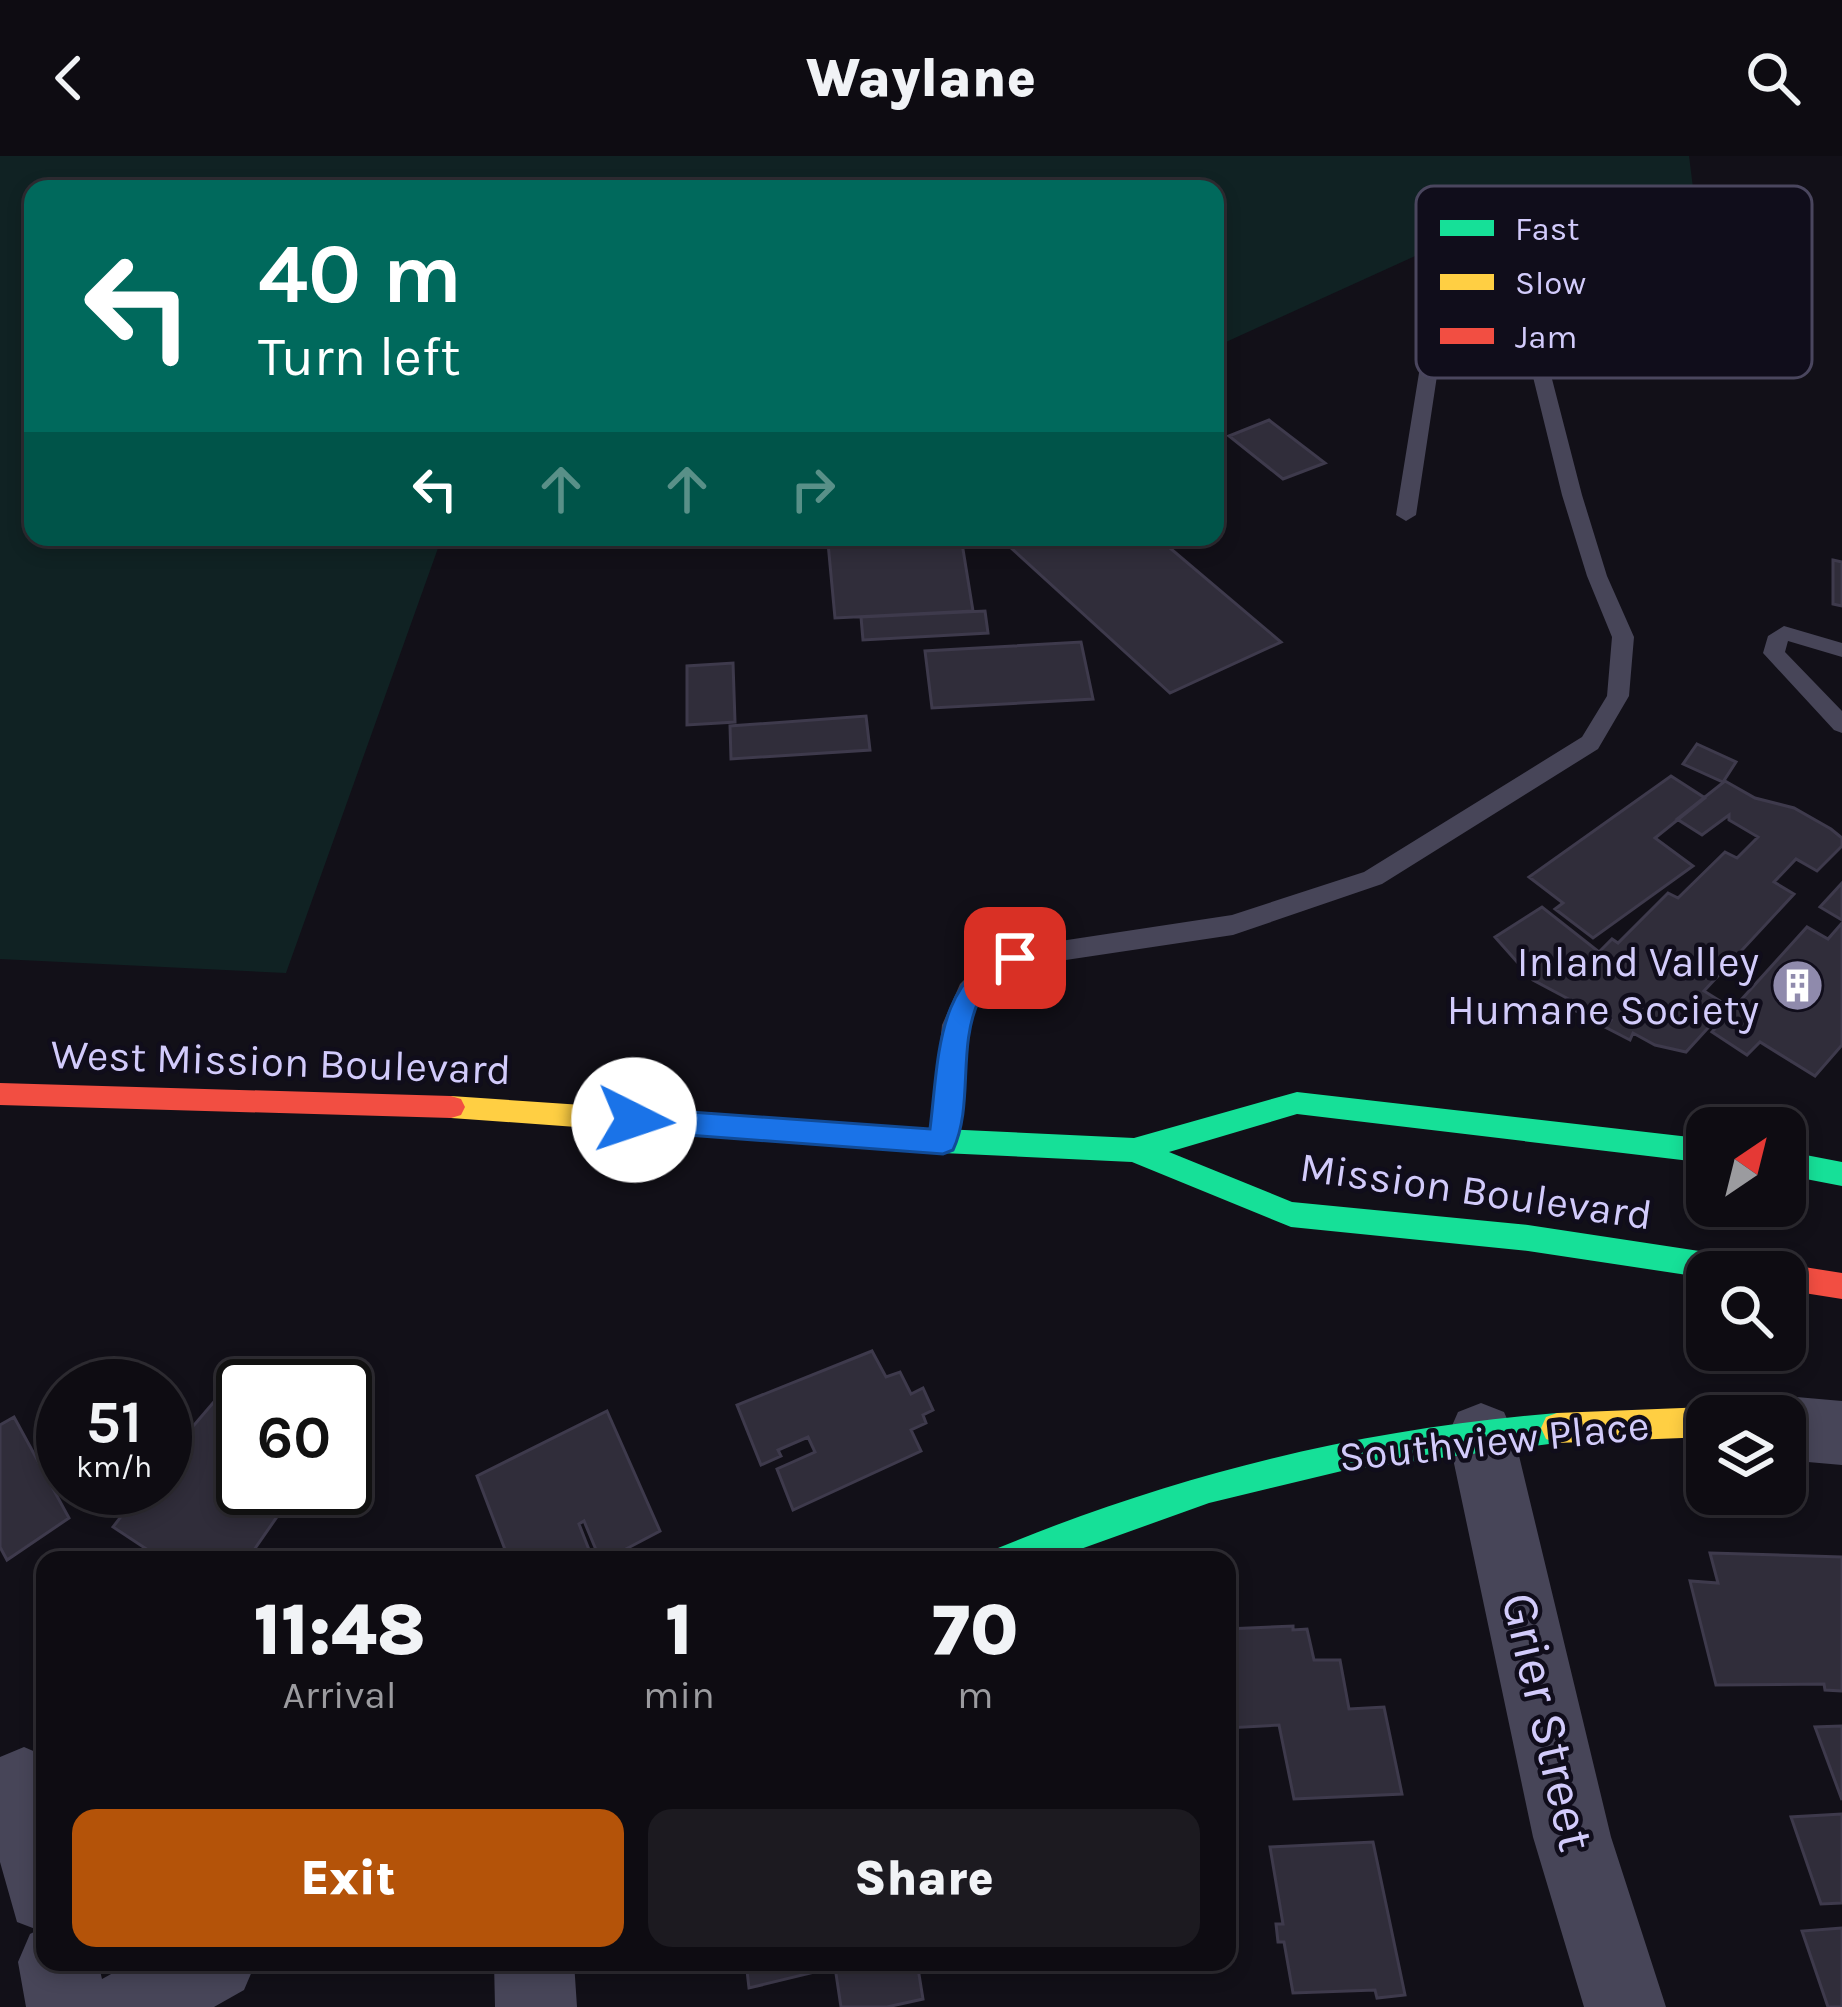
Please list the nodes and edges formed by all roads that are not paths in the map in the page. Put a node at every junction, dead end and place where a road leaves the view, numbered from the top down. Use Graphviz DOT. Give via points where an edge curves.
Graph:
graph roads {
  1 [pos="1427,378"];
  2 [pos="1542,378"];
  3 [pos="1406,515"];
  4 [pos="1842,650"];
  5 [pos="1842,725"];
  6 [pos="0,1094"];
  7 [pos="943,1142"];
  8 [pos="1686,1148"];
  9 [pos="1134,1150"];
  10 [pos="1806,1167"];
  11 [pos="1842,1174"];
  12 [pos="1686,1262"];
  13 [pos="1806,1280"];
  14 [pos="1842,1286"];
  15 [pos="1686,1423"];
  16 [pos="1806,1430"];
  17 [pos="1842,1433"];
  18 [pos="1481,1435"];
  19 [pos="1028,1551"];
  20 [pos="24,1786"];
  21 [pos="36,1848"];
  22 [pos="60,1971"];
  23 [pos="199,1971"];
  24 [pos="535,1971"];
  25 [pos="67,2007"];
  26 [pos="131,2007"];
  27 [pos="536,2007"];
  28 [pos="1625,2007"];
  1 -- 3 [label="lane"];
  2 -- 7 [label="lane" via="1597,576 1623,637 1618,696 1590,743 1373,878 1233,925 1015,958 991,970 970,990 956,1028"];
  4 -- 5 [label="lane" via="1784,633 1774,653"];
  6 -- 7 [label="main road, West Mission Boulevard" via="457,1107"];
  7 -- 9 [label="main road, West Mission Boulevard"];
  8 -- 9 [label="main road, Mission Boulevard" via="1297,1102"];
  9 -- 12 [label="main road, Mission Boulevard" via="1292,1214"];
  10 -- 11 [label="main road"];
  13 -- 14 [label="main road"];
  15 -- 18 [label="main road, Southview Place"];
  16 -- 17 [label="street"];
  18 -- 19 [label="main road, Southview Place" via="1318,1459 1089,1521"];
  18 -- 28 [label="street, Grier Street" via="1572,1837"];
  20 -- 21 [label="street"];
  22 -- 25 [label="street"];
  23 -- 26 [label="street"];
  24 -- 27 [label="street"];
}
